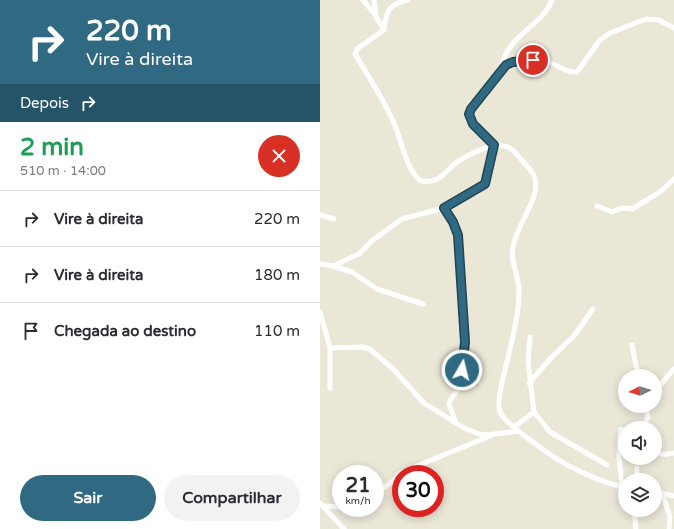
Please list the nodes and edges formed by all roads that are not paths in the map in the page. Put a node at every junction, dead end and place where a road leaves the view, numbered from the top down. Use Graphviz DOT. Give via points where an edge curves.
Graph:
graph roads {
  1 [pos="363,0"];
  2 [pos="374,0"];
  3 [pos="408,0"];
  4 [pos="552,0"];
  5 [pos="376,17"];
  6 [pos="674,28"];
  7 [pos="384,30"];
  8 [pos="501,69"];
  9 [pos="494,145"];
  10 [pos="674,179"];
  11 [pos="597,206"];
  12 [pos="444,208"];
  13 [pos="320,214"];
  14 [pos="334,219"];
  15 [pos="320,264"];
  16 [pos="333,266"];
  17 [pos="423,304"];
  18 [pos="593,309"];
  19 [pos="320,312"];
  20 [pos="530,337"];
  21 [pos="632,345"];
  22 [pos="330,348"];
  23 [pos="637,369"];
  24 [pos="674,369"];
  25 [pos="529,383"];
  26 [pos="662,383"];
  27 [pos="330,388"];
  28 [pos="534,412"];
  29 [pos="456,423"];
  30 [pos="514,427"];
  31 [pos="519,431"];
  32 [pos="492,435"];
  33 [pos="674,453"];
  34 [pos="662,455"];
  35 [pos="607,465"];
  36 [pos="637,468"];
  37 [pos="637,473"];
  38 [pos="618,486"];
  39 [pos="384,488"];
  40 [pos="662,493"];
  41 [pos="674,496"];
  42 [pos="322,505"];
  43 [pos="332,506"];
  44 [pos="635,517"];
  45 [pos="344,529"];
  46 [pos="636,529"];
  47 [pos="669,529"];
  1 -- 5 [label="street"];
  2 -- 5 [label="street"];
  3 -- 7 [label="street" via="398,2 389,10"];
  4 -- 8 [label="street" via="543,13 507,50"];
  5 -- 7 [label="street"];
  6 -- 8 [label="street" via="658,20 646,19 610,33 600,40 577,72 572,73 550,63 533,60 513,62"];
  7 -- 9 [label="street" via="358,48 355,54 394,122 414,175 419,180 432,182 441,178 457,162"];
  8 -- 9 [label="street" via="469,114 473,124"];
  9 -- 12 [label="street" via="485,184"];
  9 -- 30 [label="street" via="514,151 533,175 536,183 534,197 523,217 513,246 512,256 519,288 518,305 498,401 503,418"];
  10 -- 11 [label="street" via="660,192 632,209 622,208 612,212"];
  12 -- 16 [label="street" via="402,219 373,240 359,254"];
  12 -- 29 [label="street" via="458,235 465,342 459,387 449,404"];
  13 -- 14 [label="street"];
  15 -- 16 [label="street"];
  16 -- 17 [label="street" via="352,272 377,289"];
  18 -- 25 [label="street" via="574,336"];
  19 -- 22 [label="street"];
  20 -- 25 [label="street"];
  21 -- 23 [label="street"];
  22 -- 27 [label="street"];
  22 -- 29 [label="street" via="370,349 424,403"];
  24 -- 26 [label="street"];
  25 -- 28 [label="street" via="534,399"];
  28 -- 30 [label="street"];
  28 -- 35 [label="street" via="550,432"];
  29 -- 32 [label="street" via="479,434"];
  30 -- 31 [label="street"];
  31 -- 32 [label="street"];
  31 -- 38 [label="street" via="571,468"];
  32 -- 39 [label="street" via="400,473"];
  33 -- 34 [label="street"];
  36 -- 37 [label="street"];
  40 -- 41 [label="street"];
  40 -- 47 [label="street" via="670,517"];
  42 -- 43 [label="street"];
  42 -- 45 [label="street"];
  44 -- 46 [label="street"];
}
